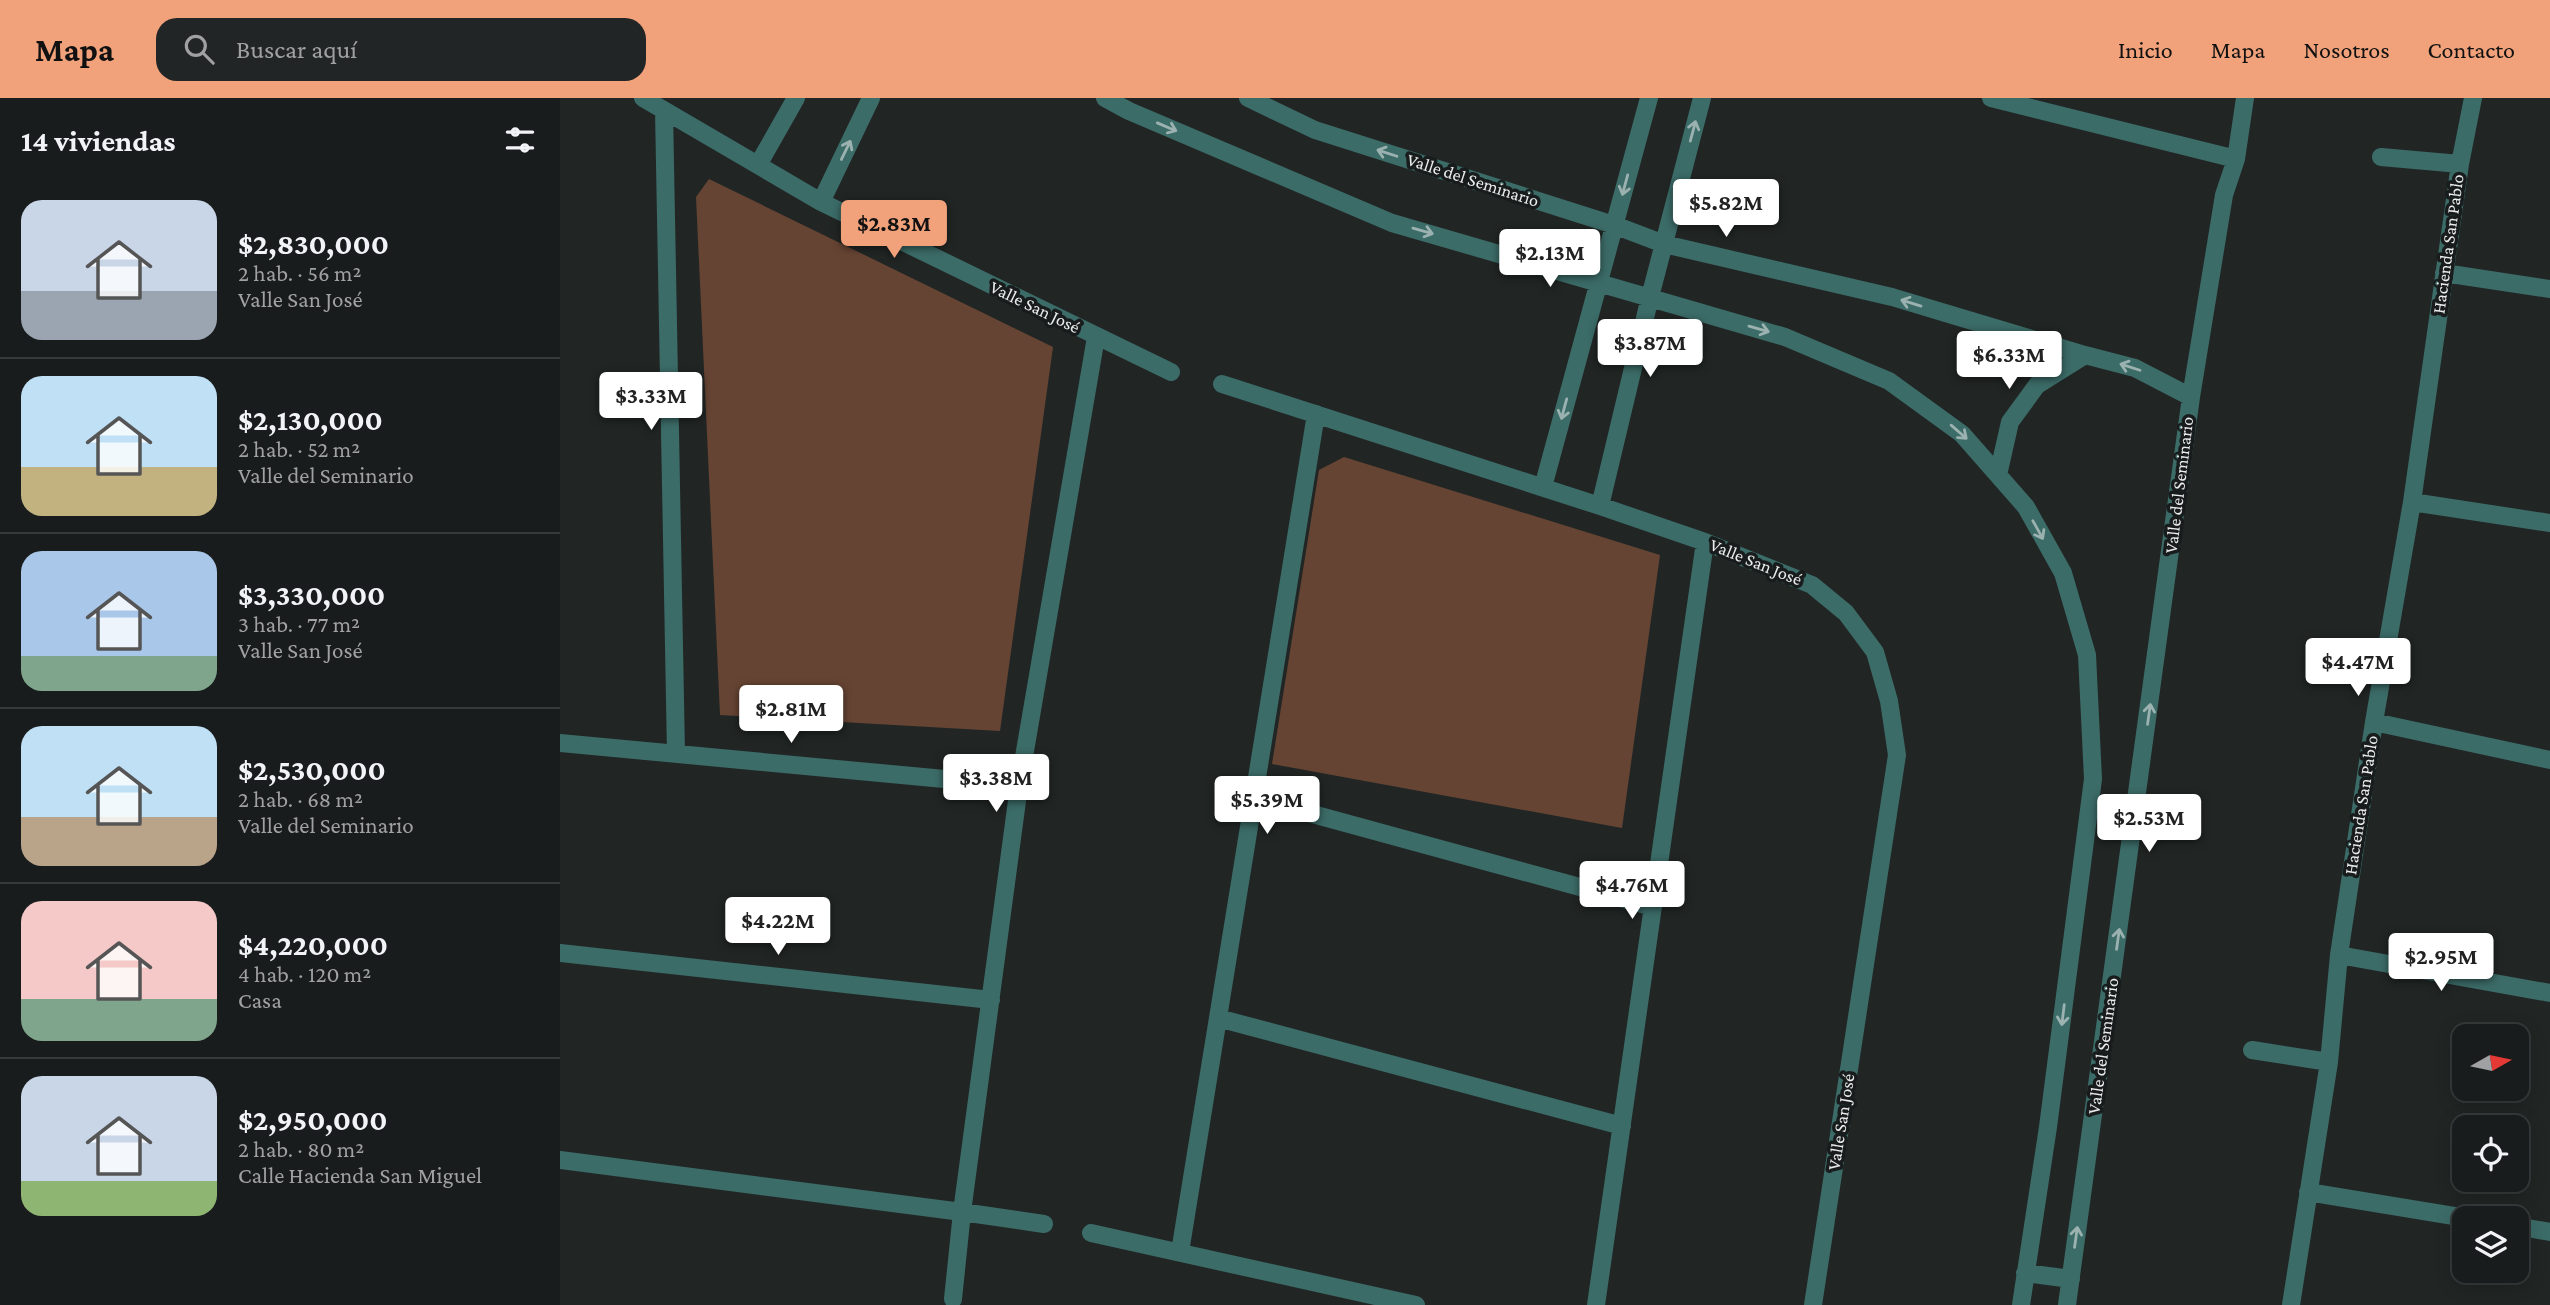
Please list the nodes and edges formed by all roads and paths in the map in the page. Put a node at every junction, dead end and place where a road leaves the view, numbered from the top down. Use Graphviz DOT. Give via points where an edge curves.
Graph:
graph roads {
  1 [pos="643,98"];
  2 [pos="796,98"];
  3 [pos="872,98"];
  4 [pos="1105,98"];
  5 [pos="1248,98"];
  6 [pos="1649,98"];
  7 [pos="1702,98"];
  8 [pos="1992,98"];
  9 [pos="2245,98"];
  10 [pos="2473,98"];
  11 [pos="2027,102"];
  12 [pos="664,110"];
  13 [pos="2381,158"];
  14 [pos="2236,159"];
  15 [pos="2460,164"];
  16 [pos="758,166"];
  17 [pos="821,202"];
  18 [pos="1615,225"];
  19 [pos="1664,244"];
  20 [pos="2444,273"];
  21 [pos="1598,283"];
  22 [pos="2550,289"];
  23 [pos="1650,297"];
  24 [pos="1096,337"];
  25 [pos="2085,355"];
  26 [pos="1171,372"];
  27 [pos="1222,384"];
  28 [pos="2191,397"];
  29 [pos="1316,414"];
  30 [pos="1998,475"];
  31 [pos="1543,487"];
  32 [pos="2412,502"];
  33 [pos="1600,506"];
  34 [pos="2550,523"];
  35 [pos="1705,541"];
  36 [pos="2374,723"];
  37 [pos="560,743"];
  38 [pos="676,754"];
  39 [pos="2550,760"];
  40 [pos="1019,786"];
  41 [pos="1254,798"];
  42 [pos="1653,907"];
  43 [pos="560,953"];
  44 [pos="2339,955"];
  45 [pos="2550,993"];
  46 [pos="991,1000"];
  47 [pos="1218,1018"];
  48 [pos="2252,1050"];
  49 [pos="2329,1062"];
  50 [pos="1622,1126"];
  51 [pos="560,1160"];
  52 [pos="2308,1192"];
  53 [pos="962,1212"];
  54 [pos="2452,1216"];
  55 [pos="1044,1224"];
  56 [pos="2529,1228"];
  57 [pos="2550,1232"];
  58 [pos="1091,1233"];
  59 [pos="1180,1252"];
  60 [pos="2025,1273"];
  61 [pos="2071,1279"];
  62 [pos="953,1299"];
  63 [pos="1416,1305"];
  64 [pos="1596,1305"];
  65 [pos="1813,1305"];
  66 [pos="2021,1305"];
  67 [pos="2067,1305"];
  68 [pos="2291,1305"];
  1 -- 12 [label="street, Valle San José"];
  2 -- 16 [label="street"];
  17 -- 3 [label="street, one-way"];
  4 -- 21 [label="street, one-way" via="1392,223"];
  18 -- 5 [label="street, Valle del Seminario, one-way" via="1315,130"];
  6 -- 18 [label="street, one-way"];
  19 -- 7 [label="street, one-way"];
  8 -- 11 [label="street"];
  9 -- 14 [label="street"];
  10 -- 15 [label="street, Hacienda San Pablo"];
  11 -- 14 [label="street"];
  12 -- 16 [label="street, Valle San José"];
  12 -- 38 [label="street"];
  13 -- 15 [label="street"];
  14 -- 28 [label="street" via="2224,195"];
  15 -- 20 [label="street, Hacienda San Pablo"];
  16 -- 17 [label="street, Valle San José"];
  17 -- 24 [label="street, Valle San José"];
  18 -- 19 [label="street, Valle del Seminario"];
  18 -- 21 [label="street"];
  19 -- 23 [label="street"];
  25 -- 19 [label="street, Valle del Seminario, one-way" via="1892,297"];
  20 -- 22 [label="street"];
  20 -- 32 [label="street, Hacienda San Pablo"];
  21 -- 23 [label="street"];
  21 -- 31 [label="street, one-way"];
  23 -- 30 [label="street, one-way" via="1785,337 1889,381 1962,433"];
  23 -- 33 [label="street"];
  24 -- 26 [label="street, Valle San José"];
  24 -- 40 [label="street"];
  28 -- 25 [label="street, Valle del Seminario, one-way" via="2135,368"];
  25 -- 30 [label="street" via="2030,394 2010,422"];
  27 -- 29 [label="street, Valle San José"];
  61 -- 28 [label="street, Valle del Seminario, one-way"];
  29 -- 31 [label="street, Valle San José"];
  29 -- 41 [label="street"];
  30 -- 60 [label="street, one-way" via="2025,507 2063,573 2087,654 2093,779"];
  31 -- 33 [label="street, Valle San José"];
  32 -- 34 [label="street"];
  32 -- 36 [label="street, Hacienda San Pablo"];
  33 -- 35 [label="street, Valle San José"];
  35 -- 42 [label="street"];
  35 -- 65 [label="street, Valle San José" via="1812,584 1846,613 1875,652 1891,715 1896,755"];
  36 -- 39 [label="street"];
  36 -- 44 [label="street, Hacienda San Pablo"];
  37 -- 38 [label="street"];
  38 -- 40 [label="street"];
  40 -- 46 [label="street"];
  41 -- 42 [label="street"];
  41 -- 47 [label="street"];
  42 -- 50 [label="street"];
  43 -- 46 [label="street"];
  44 -- 45 [label="street"];
  44 -- 49 [label="street, Hacienda San Pablo"];
  46 -- 53 [label="street"];
  47 -- 50 [label="street"];
  47 -- 59 [label="street"];
  48 -- 49 [label="street"];
  49 -- 52 [label="street, Hacienda San Pablo"];
  50 -- 64 [label="street"];
  51 -- 53 [label="street"];
  52 -- 54 [label="street"];
  52 -- 68 [label="street, Hacienda San Pablo"];
  53 -- 55 [label="street"];
  53 -- 62 [label="street"];
  56 -- 57 [label="street"];
  58 -- 59 [label="street"];
  59 -- 63 [label="street"];
  60 -- 61 [label="street"];
  60 -- 66 [label="street"];
  61 -- 67 [label="street, Valle del Seminario"];
}
